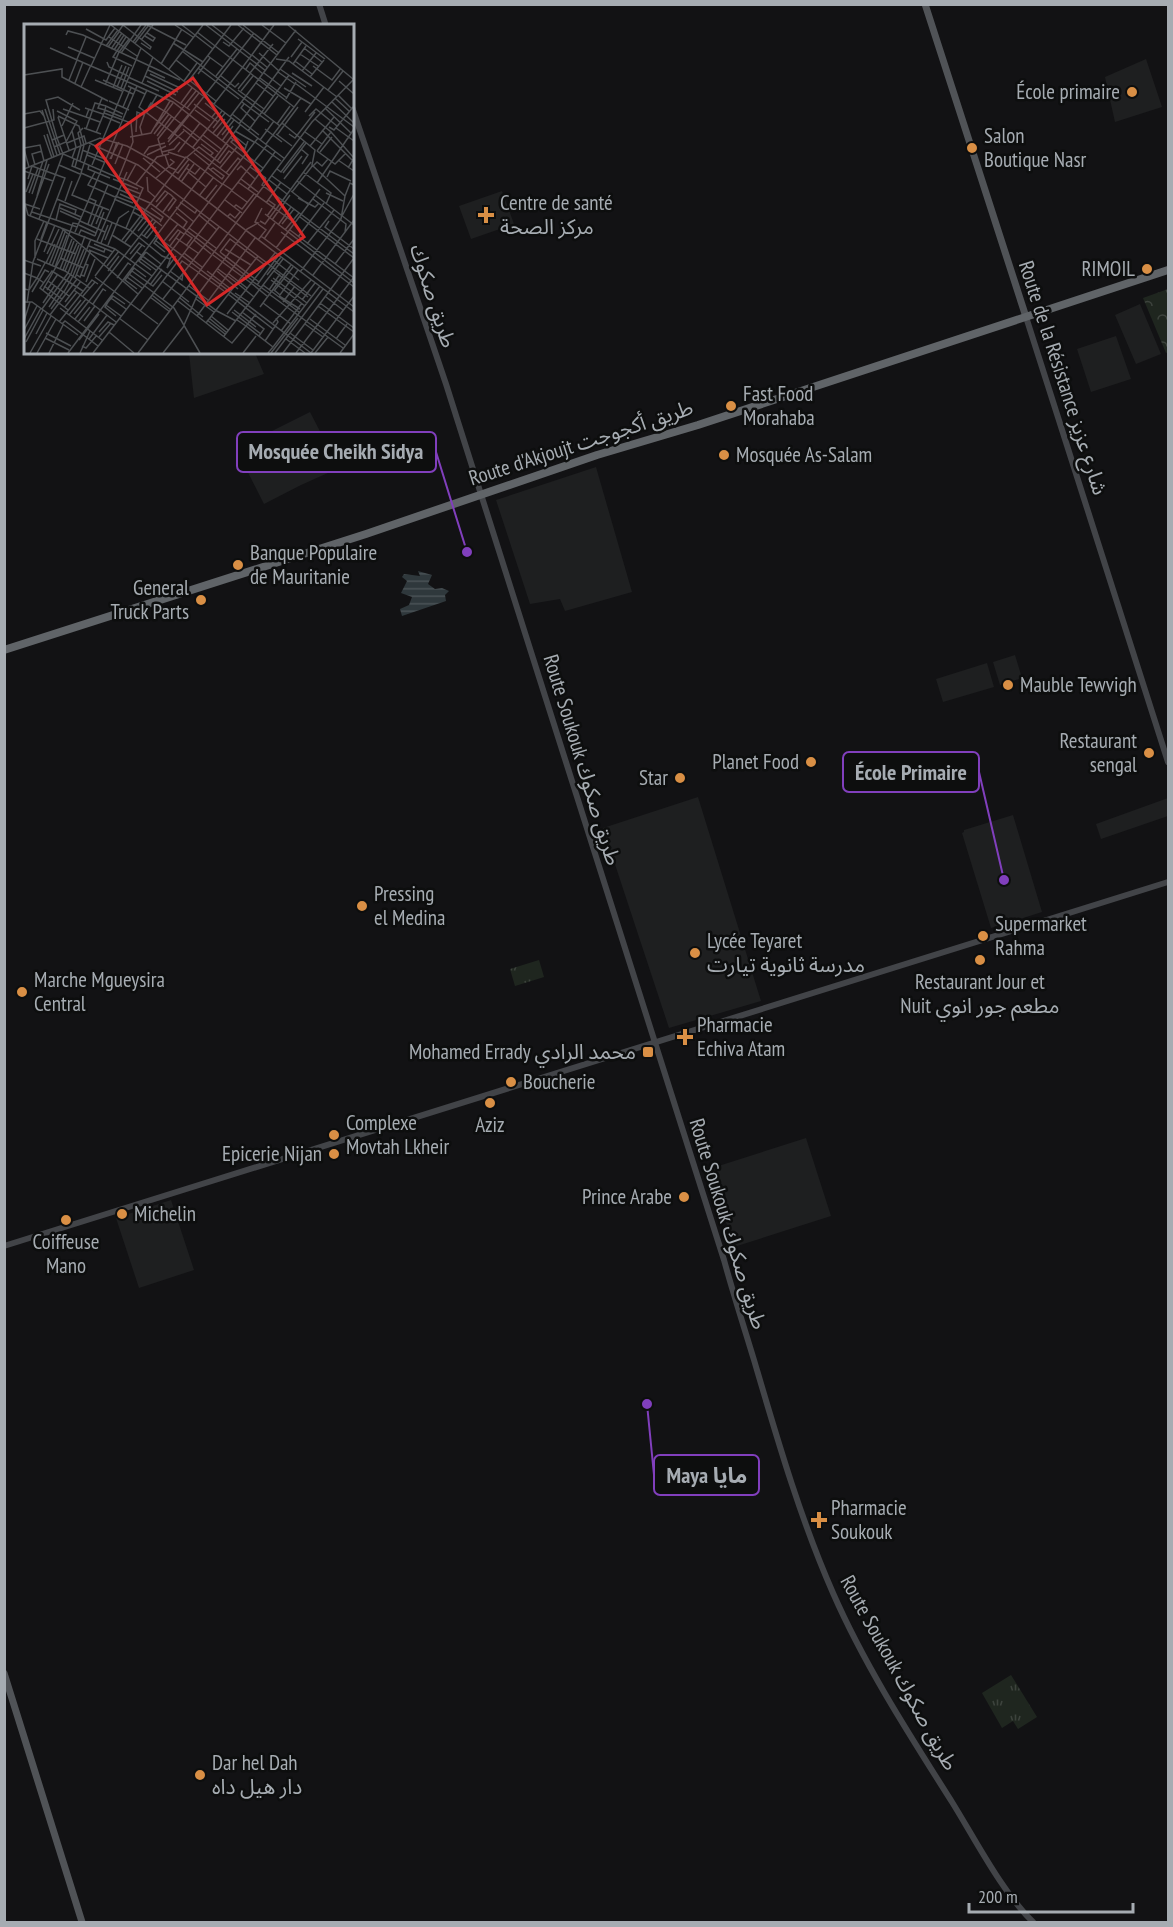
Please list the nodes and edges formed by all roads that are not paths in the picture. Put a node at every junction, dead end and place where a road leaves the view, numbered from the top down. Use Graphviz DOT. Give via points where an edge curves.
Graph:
graph roads {
  1 [pos="319,4"];
  2 [pos="925,4"];
  3 [pos="325,24"];
  4 [pos="354,113"];
  5 [pos="1168,270"];
  6 [pos="1026,317"];
  7 [pos="480,495"];
  8 [pos="4,650"];
  9 [pos="1168,762"];
  10 [pos="1168,882"];
  11 [pos="654,1042"];
  12 [pos="4,1246"];
  13 [pos="4,1673"];
  14 [pos="81,1922"];
  15 [pos="1033,1923"];
  1 -- 3 [label="street"];
  2 -- 6 [label="main road, Route de la Résistance شارع عزيز"];
  4 -- 7 [label="street, طريق صكوك"];
  5 -- 6 [label="highway, Route d'Akjoujt طريق أكجوجت"];
  6 -- 7 [label="highway, Route d'Akjoujt طريق أكجوجت"];
  6 -- 9 [label="street, Route de la Résistance شارع عزيز"];
  7 -- 8 [label="highway, Route d'Akjoujt طريق أكجوجت"];
  7 -- 11 [label="street, Route Soukouk طريق صكوك"];
  10 -- 11 [label="street"];
  11 -- 12 [label="street"];
  11 -- 15 [label="street, Route Soukouk طريق صكوك" via="783,1457 833,1593 919,1750 1015,1902"];
  13 -- 14 [label="main road"];
}
